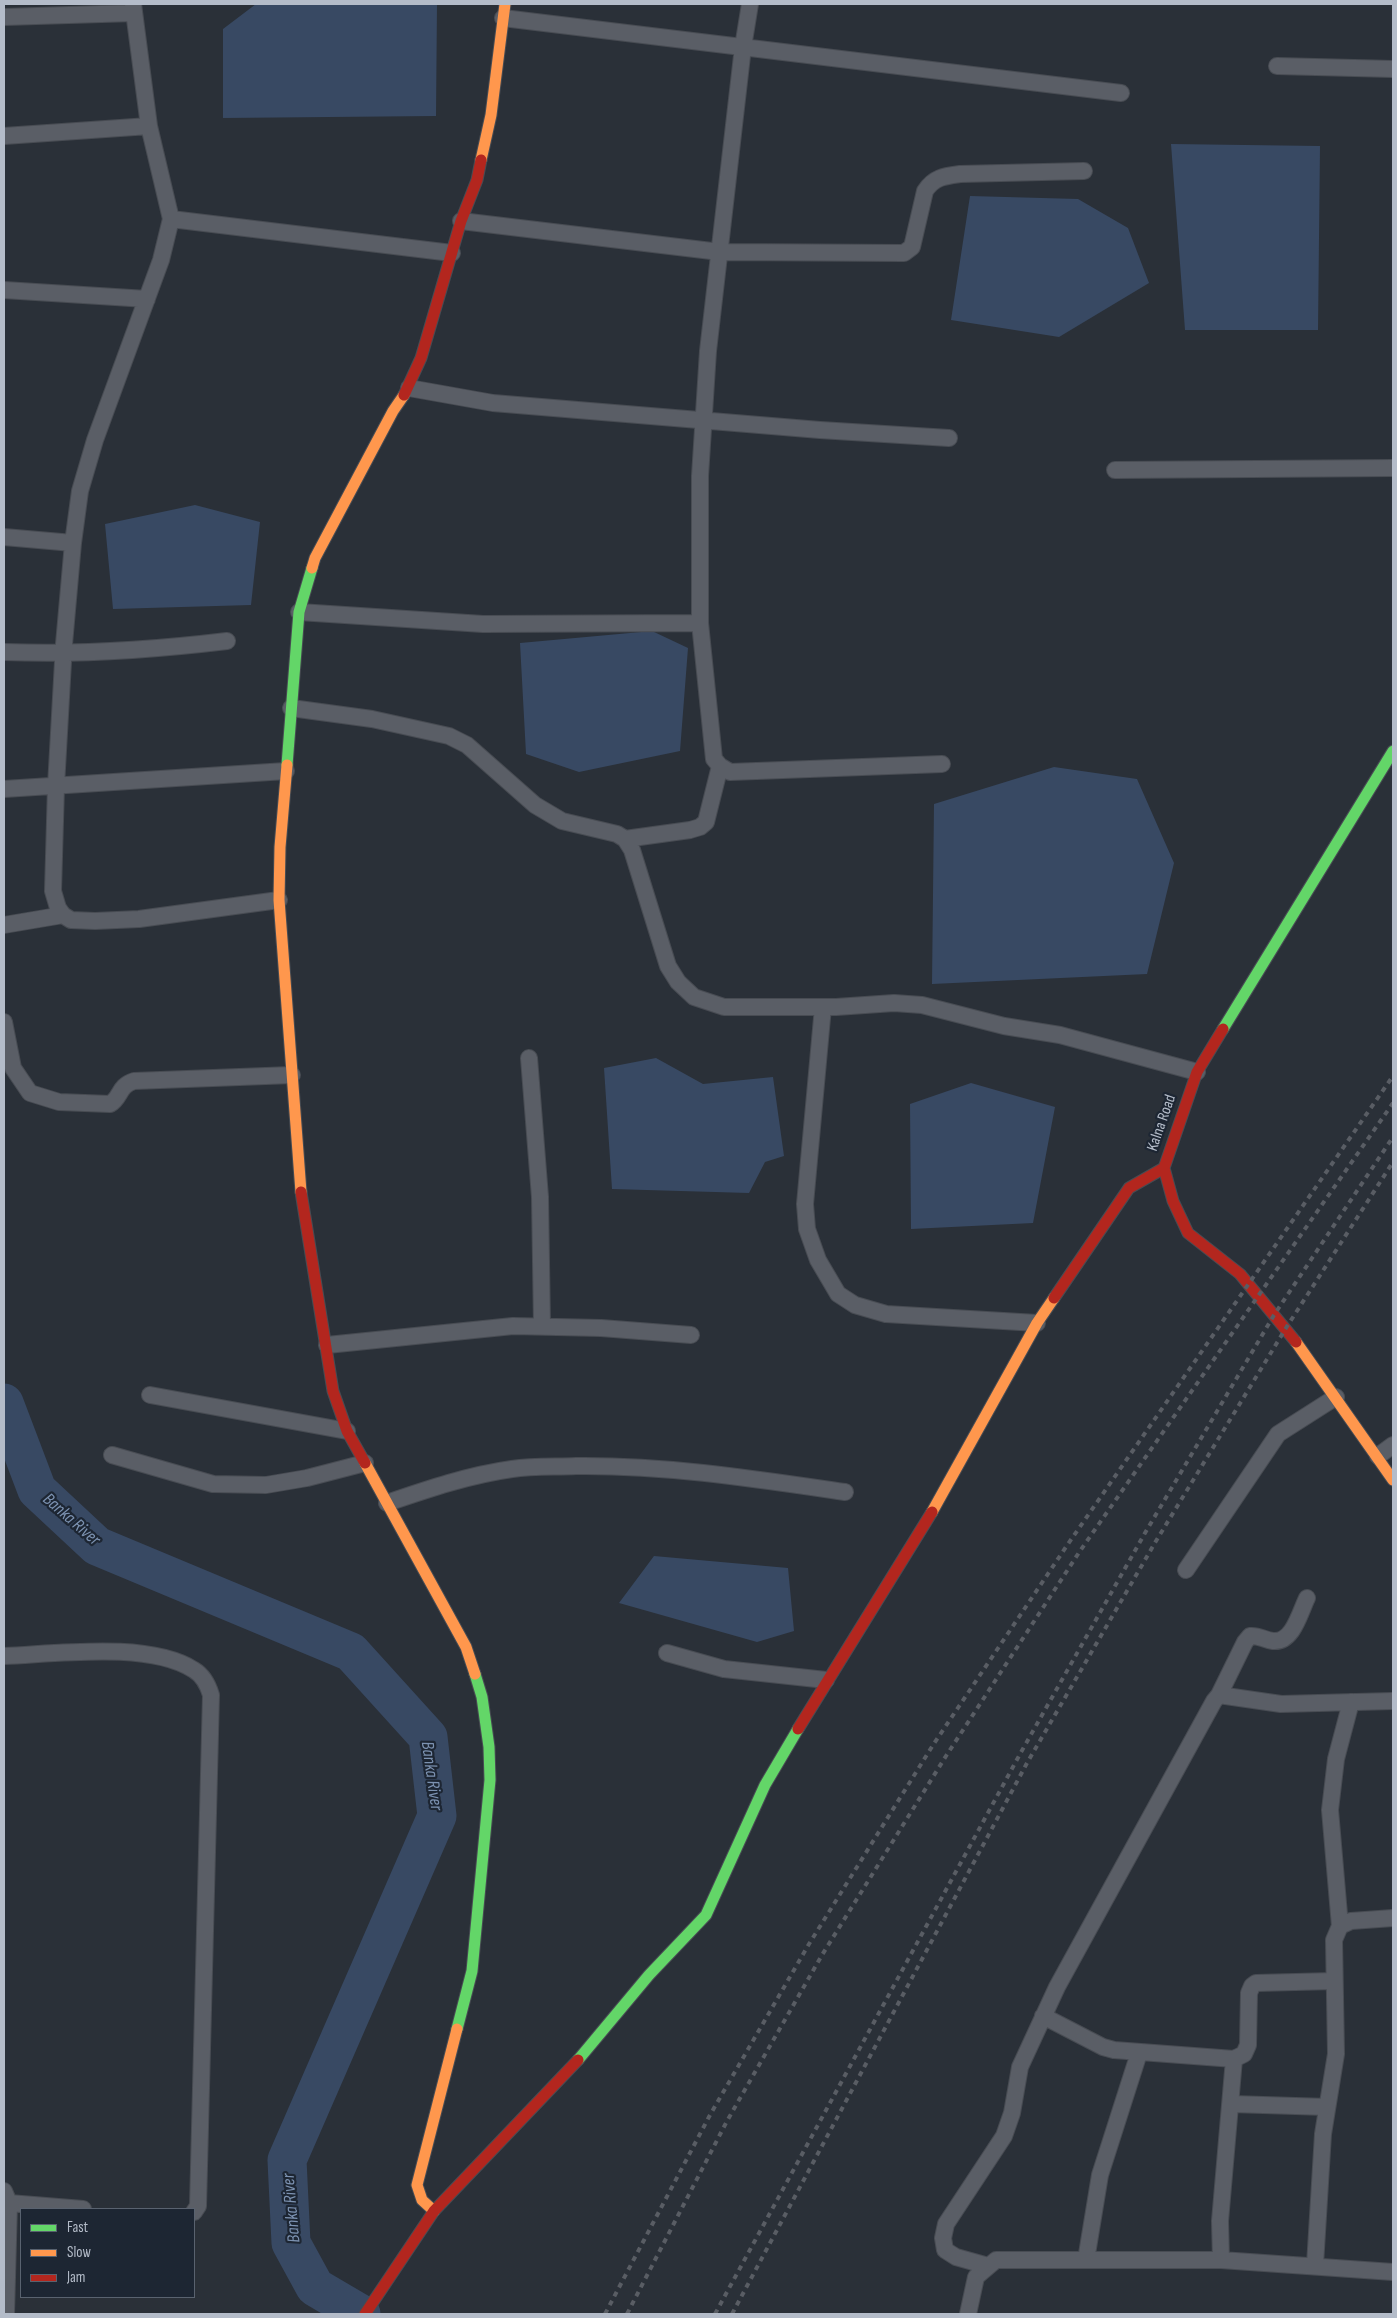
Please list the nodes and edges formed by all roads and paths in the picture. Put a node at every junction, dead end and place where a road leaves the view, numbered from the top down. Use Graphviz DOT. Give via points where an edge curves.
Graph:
graph roads {
  1 [pos="750,4"];
  2 [pos="134,8"];
  3 [pos="504,11"];
  4 [pos="4,17"];
  5 [pos="743,47"];
  6 [pos="1277,66"];
  7 [pos="1393,69"];
  8 [pos="1121,93"];
  9 [pos="149,126"];
  10 [pos="4,136"];
  11 [pos="1084,171"];
  12 [pos="171,218"];
  13 [pos="461,221"];
  14 [pos="720,252"];
  15 [pos="452,253"];
  16 [pos="4,290"];
  17 [pos="147,299"];
  18 [pos="409,388"];
  19 [pos="703,421"];
  20 [pos="949,438"];
  21 [pos="1393,468"];
  22 [pos="1114,470"];
  23 [pos="4,537"];
  24 [pos="73,543"];
  25 [pos="300,612"];
  26 [pos="700,623"];
  27 [pos="227,641"];
  28 [pos="4,652"];
  29 [pos="63,654"];
  30 [pos="291,708"];
  31 [pos="1393,751"];
  32 [pos="942,764"];
  33 [pos="720,766"];
  34 [pos="286,771"];
  35 [pos="56,786"];
  36 [pos="4,789"];
  37 [pos="625,839"];
  38 [pos="279,900"];
  39 [pos="62,915"];
  40 [pos="4,925"];
  41 [pos="823,1007"];
  42 [pos="4,1022"];
  43 [pos="529,1058"];
  44 [pos="1197,1072"];
  45 [pos="292,1075"];
  46 [pos="1164,1168"];
  47 [pos="1037,1323"];
  48 [pos="542,1326"];
  49 [pos="691,1335"];
  50 [pos="327,1344"];
  51 [pos="150,1396"];
  52 [pos="1336,1397"];
  53 [pos="347,1431"];
  54 [pos="1393,1445"];
  55 [pos="112,1455"];
  56 [pos="1378,1456"];
  57 [pos="365,1463"];
  58 [pos="1393,1480"];
  59 [pos="845,1492"];
  60 [pos="387,1503"];
  61 [pos="1186,1570"];
  62 [pos="1307,1598"];
  63 [pos="667,1654"];
  64 [pos="4,1656"];
  65 [pos="826,1680"];
  66 [pos="1219,1695"];
  67 [pos="1393,1701"];
  68 [pos="1351,1702"];
  69 [pos="1393,1918"];
  70 [pos="1340,1926"];
  71 [pos="1334,1981"];
  72 [pos="1043,2016"];
  73 [pos="1139,2053"];
  74 [pos="1234,2059"];
  75 [pos="1232,2104"];
  76 [pos="1328,2107"];
  77 [pos="6,2197"];
  78 [pos="77,2208"];
  79 [pos="195,2210"];
  80 [pos="434,2211"];
  81 [pos="1086,2260"];
  82 [pos="1221,2260"];
  83 [pos="1315,2265"];
  84 [pos="988,2266"];
  85 [pos="1393,2272"];
  86 [pos="6,2314"];
  87 [pos="365,2314"];
  88 [pos="968,2314"];
  1 -- 5 [label="street"];
  2 -- 4 [label="street"];
  2 -- 9 [label="street"];
  3 -- 5 [label="street"];
  3 -- 13 [label="street" via="491,115 477,180"];
  5 -- 8 [label="street"];
  5 -- 14 [label="street"];
  6 -- 7 [label="street"];
  9 -- 10 [label="street"];
  9 -- 12 [label="street"];
  11 -- 14 [label="street" via="940,177 924,191 912,248 904,253"];
  12 -- 15 [label="street"];
  12 -- 17 [label="street" via="162,260"];
  13 -- 14 [label="street"];
  13 -- 15 [label="street"];
  14 -- 19 [label="street"];
  15 -- 18 [label="street"];
  16 -- 17 [label="street"];
  17 -- 24 [label="street" via="94,440 80,491"];
  18 -- 19 [label="street" via="493,403"];
  18 -- 25 [label="street" via="393,411 315,558"];
  19 -- 20 [label="street"];
  19 -- 26 [label="street"];
  21 -- 22 [label="street"];
  23 -- 24 [label="street"];
  24 -- 29 [label="street"];
  25 -- 26 [label="street" via="483,624"];
  25 -- 30 [label="street"];
  26 -- 33 [label="street" via="714,759"];
  27 -- 29 [label="street" via="156,650"];
  28 -- 29 [label="street"];
  29 -- 35 [label="street"];
  30 -- 34 [label="street"];
  30 -- 37 [label="street" via="372,719 449,736 467,745 535,805 562,821 618,834"];
  31 -- 44 [label="street, Kalna Road"];
  32 -- 33 [label="street" via="730,772"];
  33 -- 37 [label="street" via="706,822 700,827"];
  34 -- 35 [label="street"];
  34 -- 38 [label="street"];
  35 -- 36 [label="street"];
  35 -- 39 [label="street" via="53,891"];
  37 -- 41 [label="street" via="632,850 668,966 678,982 694,996 724,1007"];
  38 -- 39 [label="street" via="139,919 71,920"];
  38 -- 45 [label="street"];
  39 -- 40 [label="street"];
  41 -- 44 [label="street" via="894,1003 922,1005 1004,1026 1060,1035"];
  41 -- 47 [label="street" via="804,1204 807,1229 815,1252 838,1294 855,1305 886,1314"];
  42 -- 45 [label="street" via="13,1068 30,1093 59,1102 110,1104 126,1084 134,1081"];
  43 -- 48 [label="street" via="540,1197"];
  44 -- 46 [label="street, Kalna Road"];
  45 -- 50 [label="street" via="300,1183"];
  46 -- 47 [label="street" via="1129,1188"];
  46 -- 52 [label="street, Kalna Road" via="1173,1201 1188,1234 1240,1274 1286,1328"];
  47 -- 65 [label="street" via="937,1503"];
  48 -- 49 [label="street"];
  48 -- 50 [label="street"];
  50 -- 53 [label="street" via="333,1391"];
  51 -- 53 [label="street"];
  52 -- 56 [label="street, Kalna Road"];
  52 -- 61 [label="street" via="1278,1434"];
  53 -- 57 [label="street"];
  54 -- 56 [label="street"];
  55 -- 57 [label="street" via="214,1484 266,1485"];
  56 -- 58 [label="street, Kalna Road"];
  57 -- 60 [label="street"];
  59 -- 60 [label="street" via="725,1474 620,1466 565,1466 513,1469 460,1479"];
  60 -- 80 [label="street" via="466,1647 482,1697 489,1747 490,1780 472,1971 417,2185 419,2198"];
  62 -- 66 [label="street" via="1288,1636 1272,1641 1259,1635 1250,1636"];
  63 -- 65 [label="street" via="724,1668"];
  64 -- 79 [label="street" via="113,1651 161,1657 194,1670 207,1684 211,1695 198,2206"];
  65 -- 80 [label="street" via="765,1785 706,1915 649,1976 586,2052"];
  66 -- 68 [label="street" via="1282,1704"];
  66 -- 72 [label="street"];
  67 -- 68 [label="street"];
  68 -- 70 [label="street" via="1336,1759 1330,1810"];
  69 -- 70 [label="street" via="1351,1921"];
  70 -- 71 [label="street" via="1334,1940"];
  71 -- 74 [label="street" via="1256,1982 1249,1993 1248,2045 1244,2054"];
  71 -- 76 [label="street" via="1336,2054"];
  72 -- 73 [label="street" via="1103,2047"];
  72 -- 84 [label="street" via="1020,2067 1012,2113 1004,2136 946,2224 943,2238 946,2250 956,2257"];
  73 -- 74 [label="street"];
  73 -- 81 [label="street" via="1100,2175"];
  74 -- 75 [label="street"];
  75 -- 76 [label="street"];
  75 -- 82 [label="street" via="1220,2221"];
  76 -- 83 [label="street"];
  77 -- 78 [label="street"];
  77 -- 86 [label="street"];
  80 -- 87 [label="street"];
  81 -- 82 [label="street"];
  81 -- 84 [label="street" via="1003,2259"];
  82 -- 83 [label="street"];
  83 -- 85 [label="street"];
  84 -- 88 [label="street" via="976,2277"];
}
